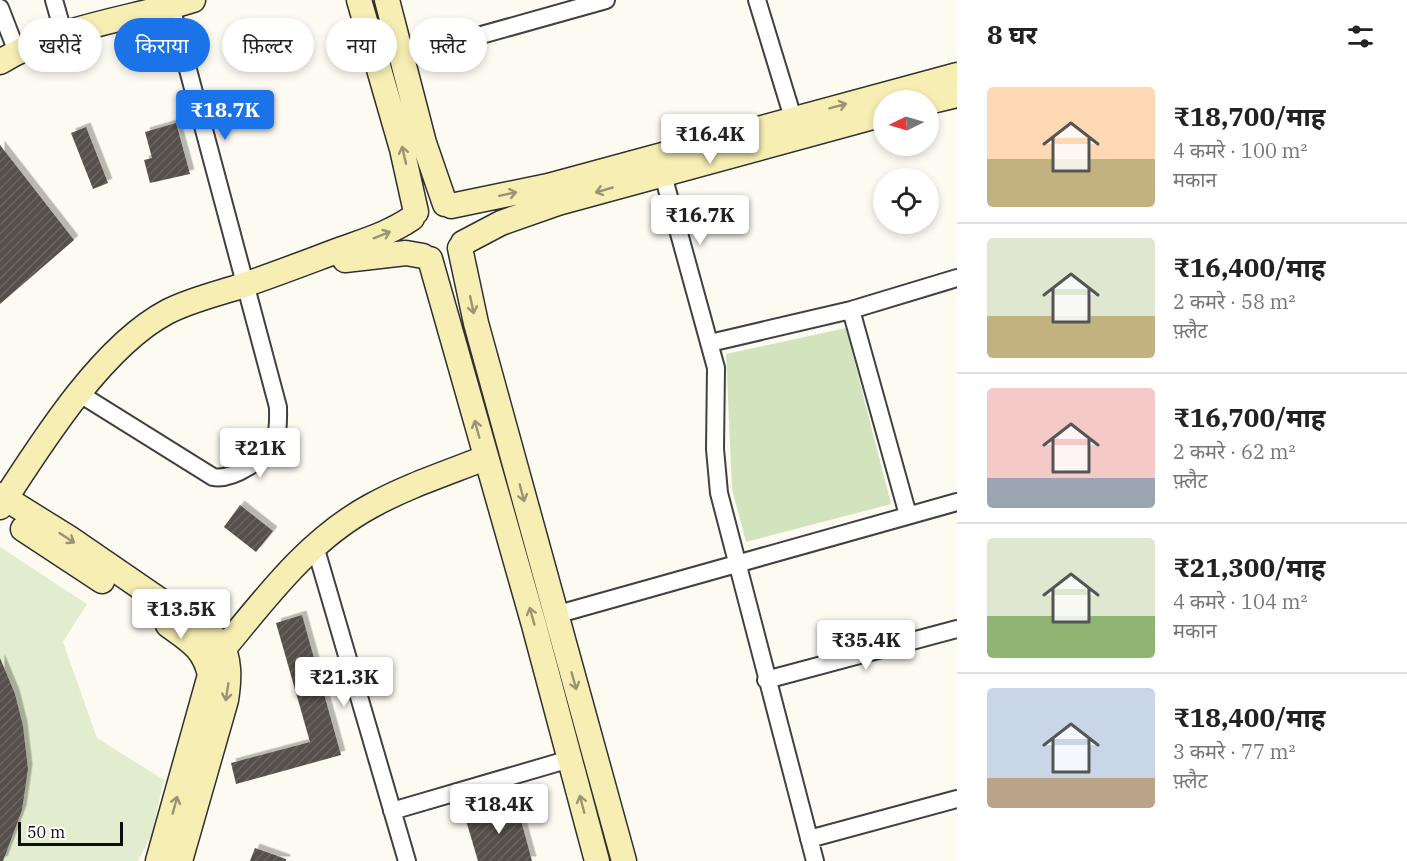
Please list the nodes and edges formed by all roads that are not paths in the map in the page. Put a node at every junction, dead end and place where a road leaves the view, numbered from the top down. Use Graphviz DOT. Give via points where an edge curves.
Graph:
graph roads {
  1 [pos="54,0"];
  2 [pos="359,0"];
  3 [pos="387,0"];
  4 [pos="606,0"];
  5 [pos="757,0"];
  6 [pos="182,3"];
  7 [pos="561,6"];
  8 [pos="0,8"];
  9 [pos="59,18"];
  10 [pos="102,25"];
  11 [pos="9,57"];
  12 [pos="403,57"];
  13 [pos="957,75"];
  14 [pos="957,95"];
  15 [pos="939,99"];
  16 [pos="873,117"];
  17 [pos="793,118"];
  18 [pos="660,166"];
  19 [pos="448,205"];
  20 [pos="414,215"];
  21 [pos="461,245"];
  22 [pos="426,257"];
  23 [pos="309,263"];
  24 [pos="957,278"];
  25 [pos="245,284"];
  26 [pos="851,310"];
  27 [pos="710,343"];
  28 [pos="80,394"];
  29 [pos="485,458"];
  30 [pos="957,502"];
  31 [pos="1,504"];
  32 [pos="908,515"];
  33 [pos="315,546"];
  34 [pos="735,563"];
  35 [pos="555,615"];
  36 [pos="957,629"];
  37 [pos="224,648"];
  38 [pos="208,667"];
  39 [pos="766,680"];
  40 [pos="570,759"];
  41 [pos="957,799"];
  42 [pos="392,812"];
  43 [pos="809,839"];
  44 [pos="158,861"];
  45 [pos="180,861"];
  46 [pos="407,861"];
  47 [pos="597,861"];
  48 [pos="624,861"];
  49 [pos="815,861"];
  1 -- 9 [label="street"];
  20 -- 2 [label="street, one-way" via="402,149"];
  3 -- 12 [label="street"];
  4 -- 7 [label="street"];
  5 -- 17 [label="street"];
  6 -- 10 [label="street"];
  6 -- 25 [label="street"];
  7 -- 12 [label="street"];
  8 -- 11 [label="street"];
  12 -- 19 [label="street" via="424,143"];
  17 -- 13 [label="street, one-way"];
  14 -- 15 [label="street"];
  16 -- 18 [label="street"];
  17 -- 18 [label="street"];
  19 -- 18 [label="street, one-way"];
  18 -- 21 [label="street, one-way" via="512,219"];
  18 -- 27 [label="street"];
  19 -- 20 [label="street" via="431,204"];
  19 -- 21 [label="street" via="464,224"];
  20 -- 22 [label="street" via="409,226 411,243"];
  23 -- 20 [label="street, one-way" via="387,233"];
  21 -- 22 [label="street" via="445,258"];
  21 -- 35 [label="street, one-way" via="476,323"];
  22 -- 23 [label="street" via="406,253"];
  29 -- 22 [label="street, one-way"];
  23 -- 25 [label="street"];
  24 -- 26 [label="street"];
  25 -- 28 [label="street" via="167,312 145,326 118,348"];
  25 -- 28 [label="street" via="278,406 279,423 269,449 233,477 213,477"];
  26 -- 27 [label="street"];
  26 -- 32 [label="street"];
  27 -- 34 [label="street" via="716,368 719,493"];
  28 -- 31 [label="street" via="39,445"];
  29 -- 33 [label="street" via="370,506"];
  40 -- 29 [label="street, one-way"];
  30 -- 32 [label="street"];
  31 -- 37 [label="street, one-way" via="132,581"];
  31 -- 38 [label="street" via="194,644 205,656"];
  32 -- 34 [label="street"];
  33 -- 37 [label="street"];
  33 -- 42 [label="street"];
  34 -- 35 [label="street"];
  34 -- 39 [label="street"];
  35 -- 48 [label="street, one-way"];
  36 -- 39 [label="street"];
  37 -- 38 [label="street"];
  37 -- 45 [label="street, one-way" via="229,681 226,700"];
  44 -- 38 [label="street, one-way" via="204,702"];
  39 -- 43 [label="street"];
  40 -- 42 [label="street"];
  47 -- 40 [label="street, one-way"];
  41 -- 43 [label="street"];
  42 -- 46 [label="street"];
  43 -- 49 [label="street"];
}
